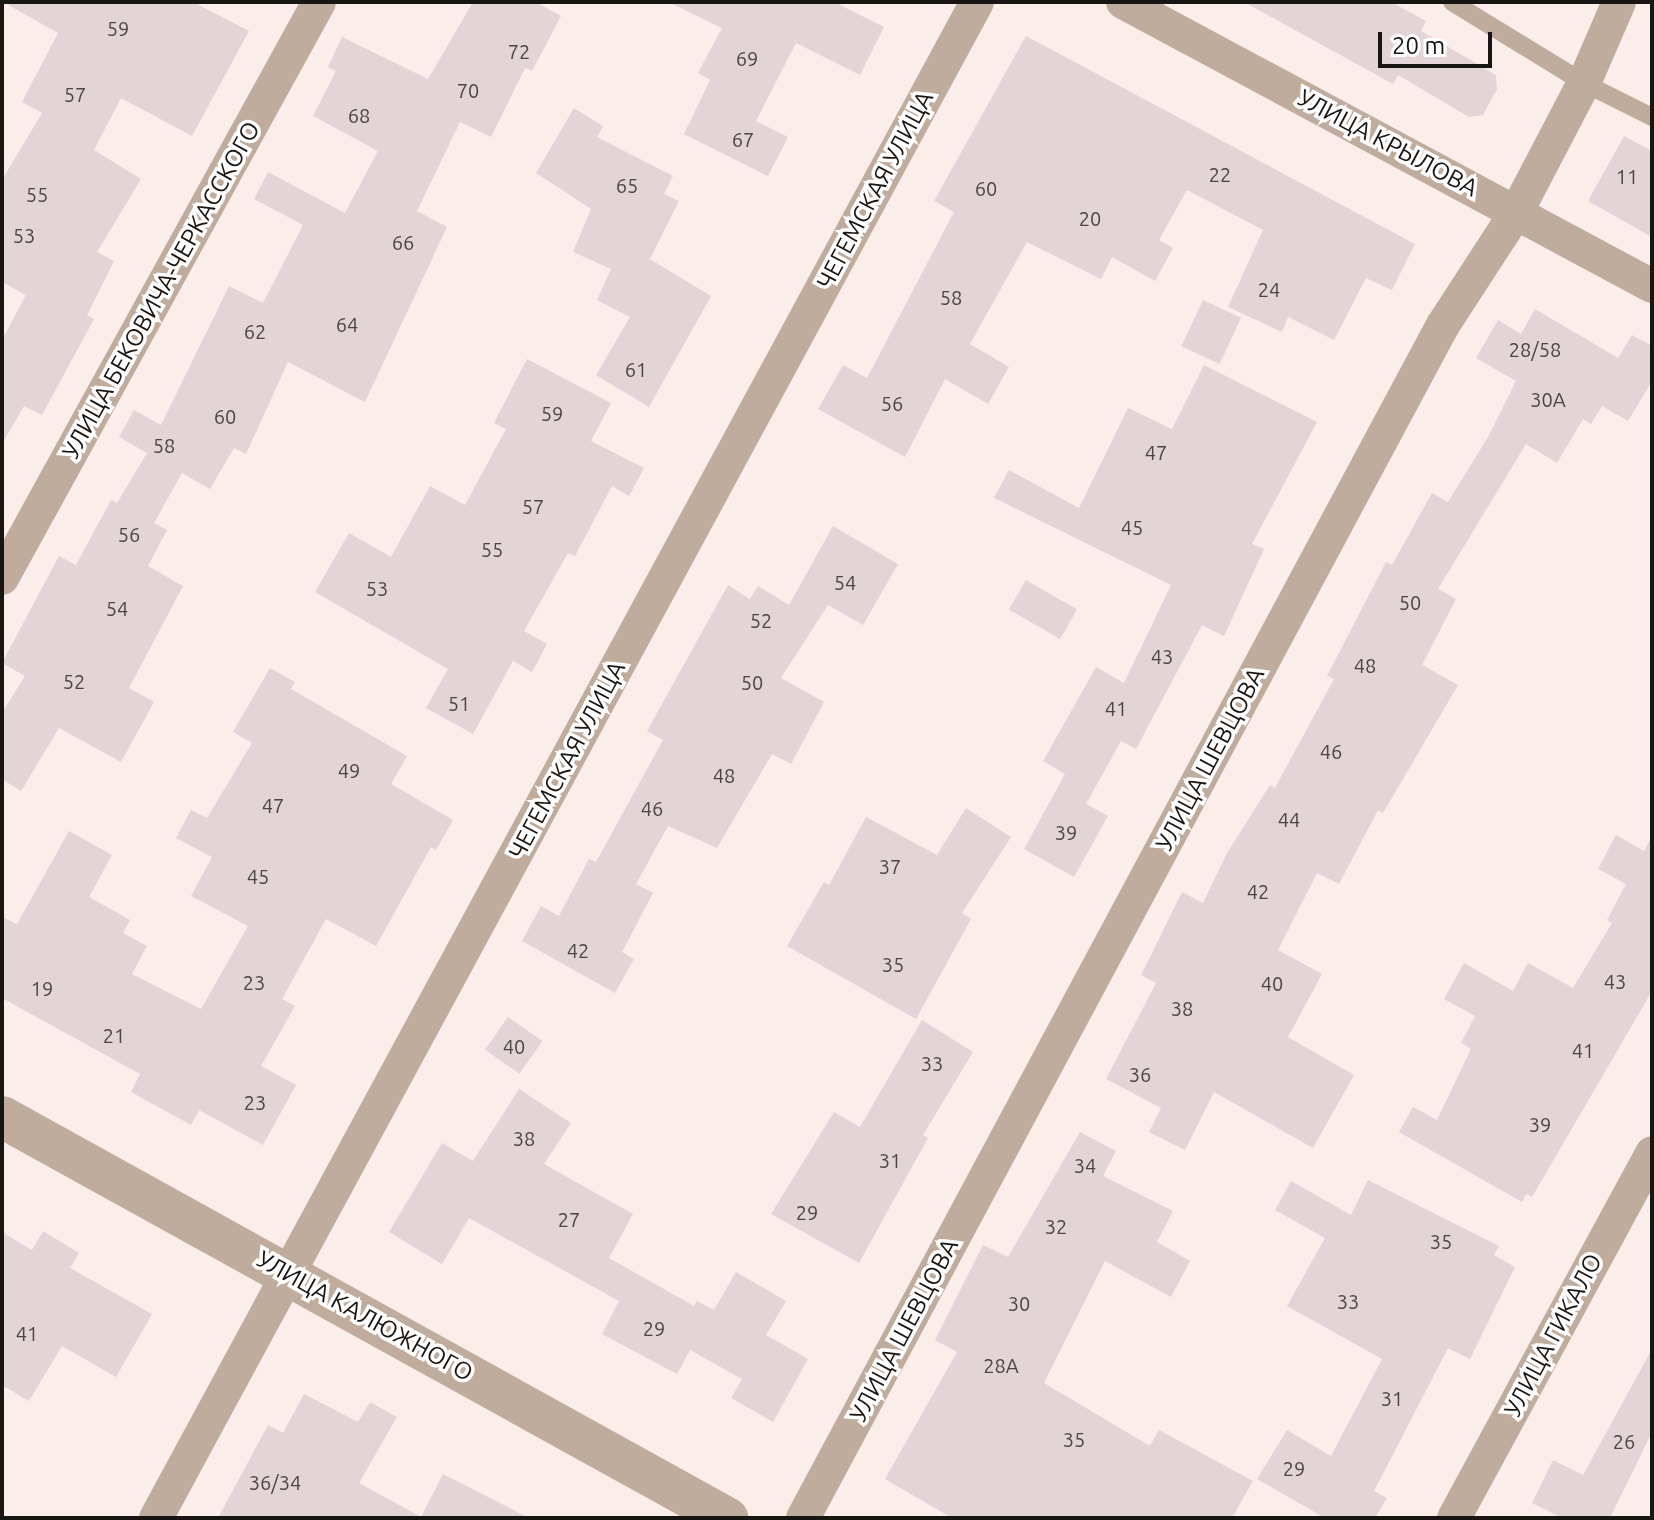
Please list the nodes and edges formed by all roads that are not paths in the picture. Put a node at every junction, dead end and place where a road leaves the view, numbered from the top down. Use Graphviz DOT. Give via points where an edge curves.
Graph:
graph roads {
  1 [pos="319,2"];
  2 [pos="977,2"];
  3 [pos="1123,2"];
  4 [pos="1452,2"];
  5 [pos="1619,2"];
  6 [pos="1584,83"];
  7 [pos="1652,117"];
  8 [pos="1517,211"];
  9 [pos="1652,286"];
  10 [pos="2,578"];
  11 [pos="2,1117"];
  12 [pos="1652,1153"];
  13 [pos="290,1274"];
  14 [pos="156,1518"];
  15 [pos="727,1518"];
  16 [pos="803,1518"];
  17 [pos="1454,1518"];
  1 -- 10 [label="street, УЛИЦА БЕКОВИЧА-ЧЕРКАССКОГО"];
  2 -- 13 [label="street, ЧЕГЕМСКАЯ УЛИЦА"];
  3 -- 8 [label="street, УЛИЦА КРЫЛОВА"];
  4 -- 6 [label="lane"];
  5 -- 6 [label="street, УЛИЦА ШЕВЦОВА"];
  6 -- 7 [label="lane"];
  6 -- 8 [label="street, УЛИЦА ШЕВЦОВА"];
  8 -- 9 [label="street, УЛИЦА КРЫЛОВА"];
  8 -- 16 [label="street, УЛИЦА ШЕВЦОВА" via="1443,325"];
  11 -- 13 [label="street, УЛИЦА КАЛЮЖНОГО"];
  12 -- 17 [label="street, УЛИЦА ГИКАЛО"];
  13 -- 14 [label="street, ЧЕГЕМСКАЯ УЛИЦА"];
  13 -- 15 [label="street, УЛИЦА КАЛЮЖНОГО"];
}
